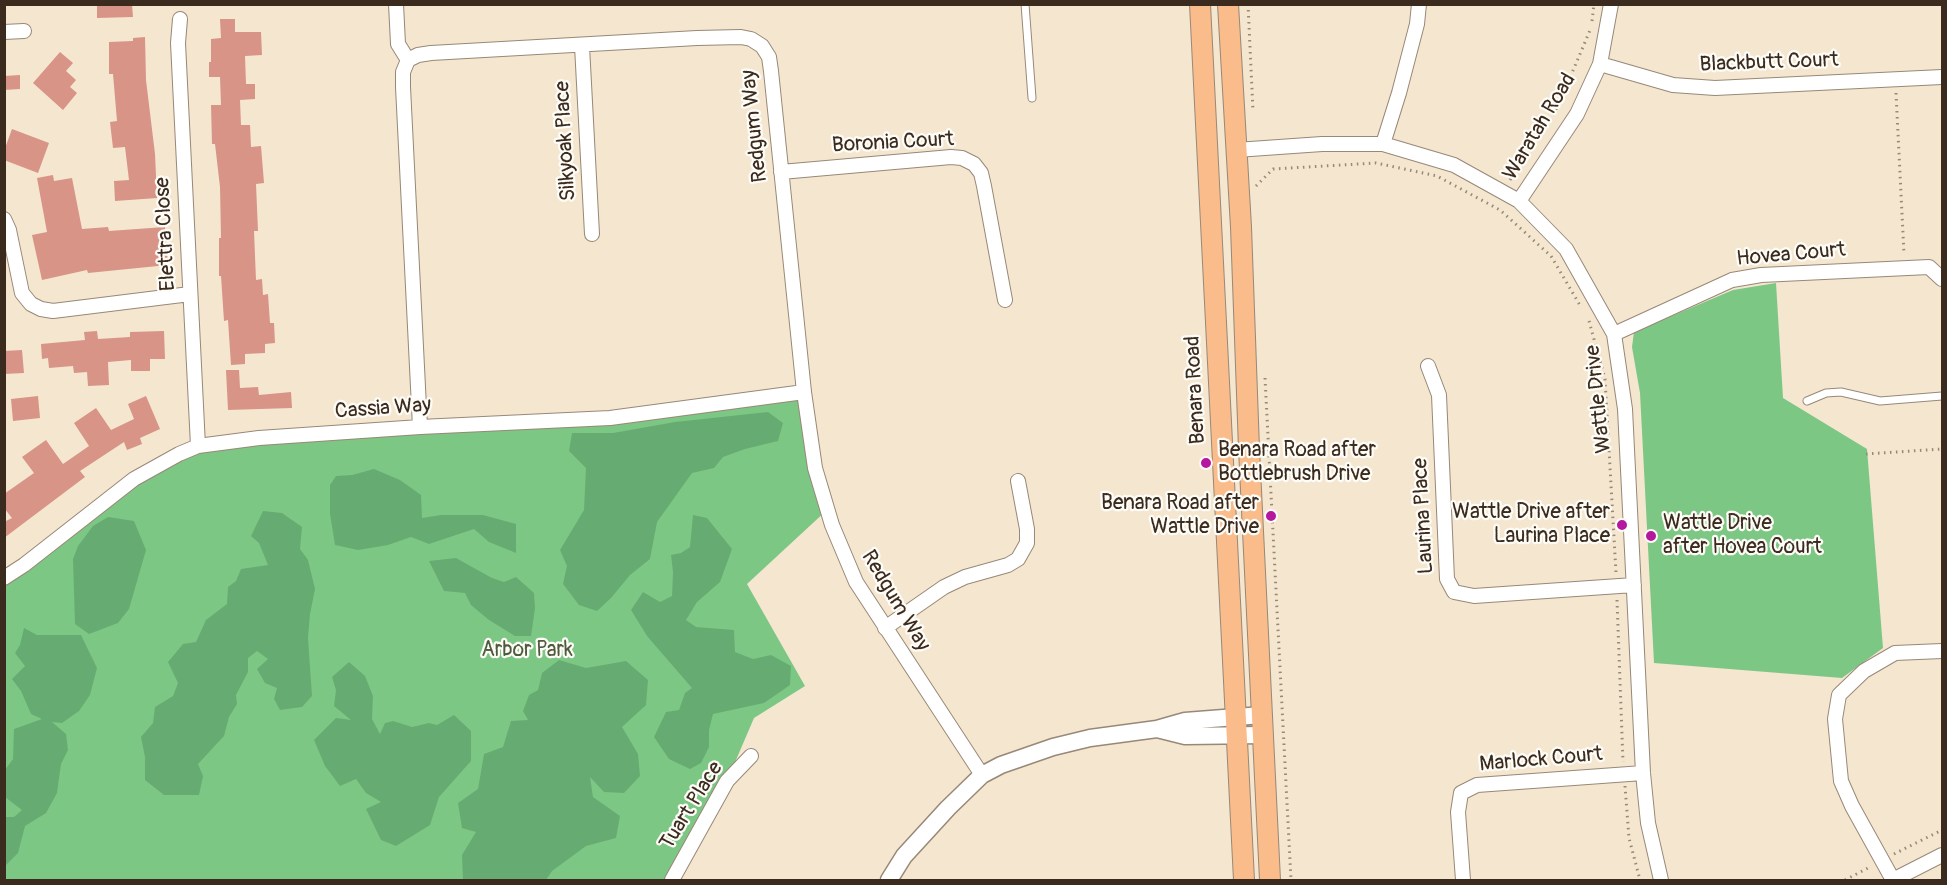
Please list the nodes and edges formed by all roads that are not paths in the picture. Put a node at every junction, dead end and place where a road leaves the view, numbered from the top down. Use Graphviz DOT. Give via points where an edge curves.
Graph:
graph roads {
  1 [pos="396,4"];
  2 [pos="1025,4"];
  3 [pos="1200,4"];
  4 [pos="1228,4"];
  5 [pos="1419,4"];
  6 [pos="1611,4"];
  7 [pos="180,19"];
  8 [pos="24,31"];
  9 [pos="4,32"];
  10 [pos="582,46"];
  11 [pos="408,60"];
  12 [pos="1600,63"];
  13 [pos="1942,76"];
  14 [pos="1032,98"];
  15 [pos="1383,144"];
  16 [pos="1236,150"];
  17 [pos="1208,152"];
  18 [pos="781,172"];
  19 [pos="1519,201"];
  20 [pos="4,219"];
  21 [pos="592,234"];
  22 [pos="1942,279"];
  23 [pos="190,294"];
  24 [pos="1005,300"];
  25 [pos="1614,334"];
  26 [pos="1428,366"];
  27 [pos="804,392"];
  28 [pos="1942,396"];
  29 [pos="1807,401"];
  30 [pos="420,427"];
  31 [pos="198,446"];
  32 [pos="1249,449"];
  33 [pos="1223,451"];
  34 [pos="1018,482"];
  35 [pos="4,578"];
  36 [pos="1634,585"];
  37 [pos="885,628"];
  38 [pos="1942,651"];
  39 [pos="1262,715"];
  40 [pos="1237,716"];
  41 [pos="1157,729"];
  42 [pos="1263,735"];
  43 [pos="1238,736"];
  44 [pos="751,756"];
  45 [pos="1643,773"];
  46 [pos="982,775"];
  47 [pos="1942,855"];
  48 [pos="672,880"];
  49 [pos="889,880"];
  50 [pos="1244,880"];
  51 [pos="1270,880"];
  52 [pos="1463,880"];
  53 [pos="1661,880"];
  54 [pos="1893,880"];
  1 -- 11 [label="street" via="398,44"];
  2 -- 14 [label="lane"];
  3 -- 17 [label="main road, Benara Road"];
  4 -- 16 [label="main road"];
  5 -- 15 [label="street" via="1417,24"];
  6 -- 12 [label="street, Waratah Road"];
  7 -- 23 [label="street, Elettra Close"];
  8 -- 9 [label="street"];
  10 -- 11 [label="street, Redgum Way" via="431,53"];
  10 -- 18 [label="street, Redgum Way" via="697,38 751,39 769,57"];
  10 -- 21 [label="street, Silkyoak Place"];
  11 -- 30 [label="street" via="403,87"];
  12 -- 13 [label="street, Blackbutt Court" via="1673,85 1715,88"];
  12 -- 19 [label="street, Waratah Road" via="1577,114"];
  15 -- 16 [label="street, Wattle Drive"];
  15 -- 19 [label="street, Wattle Drive" via="1454,165"];
  16 -- 17 [label="main road"];
  16 -- 32 [label="main road"];
  17 -- 33 [label="main road, Benara Road"];
  18 -- 24 [label="street, Boronia Court" via="951,157 974,164 984,186"];
  18 -- 27 [label="street, Redgum Way"];
  19 -- 25 [label="street, Wattle Drive" via="1566,249"];
  20 -- 23 [label="street" via="22,293 41,309 53,311"];
  22 -- 25 [label="street, Hovea Court" via="1929,267 1761,275 1732,280"];
  23 -- 31 [label="street, Elettra Close"];
  25 -- 36 [label="street, Wattle Drive" via="1625,409"];
  26 -- 36 [label="street, Laurina Place" via="1439,395 1447,579 1454,592 1474,596"];
  27 -- 30 [label="street, Cassia Way" via="610,418"];
  27 -- 37 [label="street, Redgum Way" via="815,468 832,525 856,582"];
  28 -- 29 [label="lane" via="1880,401 1841,392"];
  30 -- 31 [label="street, Cassia Way"];
  31 -- 35 [label="street, Cassia Way" via="134,479"];
  32 -- 33 [label="main road"];
  32 -- 39 [label="main road"];
  33 -- 40 [label="main road, Benara Road"];
  34 -- 37 [label="street" via="1027,543 1018,559 945,587"];
  36 -- 45 [label="street, Wattle Drive"];
  37 -- 46 [label="street, Redgum Way"];
  38 -- 54 [label="street" via="1895,653 1864,671 1839,695 1835,718 1841,781"];
  39 -- 40 [label="street"];
  39 -- 42 [label="main road"];
  40 -- 41 [label="street" via="1185,721"];
  40 -- 43 [label="main road, Benara Road"];
  41 -- 43 [label="street" via="1185,736"];
  41 -- 46 [label="street" via="1053,747"];
  42 -- 43 [label="street"];
  42 -- 51 [label="main road"];
  43 -- 50 [label="main road, Benara Road"];
  44 -- 48 [label="street, Tuart Place" via="727,781"];
  45 -- 52 [label="street, Marlock Court" via="1477,785 1461,793 1458,812"];
  45 -- 53 [label="street, Wattle Drive" via="1648,823"];
  46 -- 49 [label="street" via="918,839"];
  47 -- 54 [label="street"];
}
